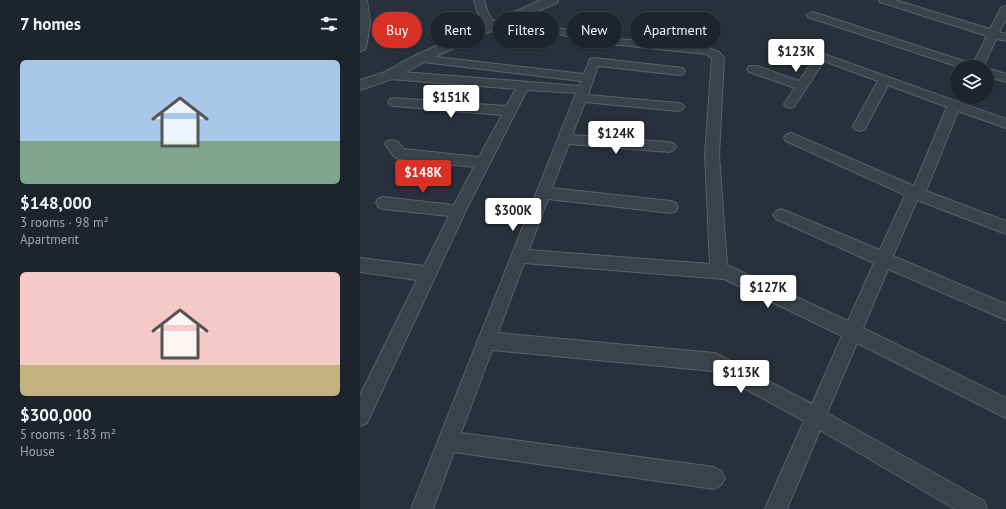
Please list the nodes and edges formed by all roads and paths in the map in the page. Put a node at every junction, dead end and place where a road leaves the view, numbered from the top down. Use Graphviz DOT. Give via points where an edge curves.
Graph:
graph roads {
  1 [pos="362,0"];
  2 [pos="479,0"];
  3 [pos="552,0"];
  4 [pos="884,0"];
  5 [pos="1002,0"];
  6 [pos="1006,1"];
  7 [pos="1006,8"];
  8 [pos="523,12"];
  9 [pos="812,15"];
  10 [pos="491,26"];
  11 [pos="559,31"];
  12 [pos="993,35"];
  13 [pos="1006,38"];
  14 [pos="360,48"];
  15 [pos="807,51"];
  16 [pos="822,56"];
  17 [pos="419,59"];
  18 [pos="950,60"];
  19 [pos="980,60"];
  20 [pos="753,69"];
  21 [pos="679,71"];
  22 [pos="390,74"];
  23 [pos="994,74"];
  24 [pos="1006,78"];
  25 [pos="885,79"];
  26 [pos="360,85"];
  27 [pos="523,86"];
  28 [pos="802,86"];
  29 [pos="584,89"];
  30 [pos="394,102"];
  31 [pos="950,103"];
  32 [pos="790,104"];
  33 [pos="954,104"];
  34 [pos="678,107"];
  35 [pos="510,111"];
  36 [pos="1006,124"];
  37 [pos="860,126"];
  38 [pos="791,138"];
  39 [pos="564,139"];
  40 [pos="392,144"];
  41 [pos="669,147"];
  42 [pos="484,163"];
  43 [pos="543,193"];
  44 [pos="915,193"];
  45 [pos="383,203"];
  46 [pos="671,207"];
  47 [pos="459,211"];
  48 [pos="781,215"];
  49 [pos="1006,228"];
  50 [pos="518,256"];
  51 [pos="884,258"];
  52 [pos="360,265"];
  53 [pos="719,272"];
  54 [pos="429,274"];
  55 [pos="1006,312"];
  56 [pos="852,332"];
  57 [pos="486,341"];
  58 [pos="362,408"];
  59 [pos="1006,408"];
  60 [pos="816,417"];
  61 [pos="448,441"];
  62 [pos="714,478"];
  63 [pos="422,509"];
  64 [pos="776,509"];
  65 [pos="976,509"];
  1 -- 14 [label="street" via="365,23"];
  2 -- 10 [label="street"];
  3 -- 8 [label="street"];
  4 -- 12 [label="street"];
  5 -- 6 [label="street"];
  7 -- 12 [label="street"];
  9 -- 18 [label="street"];
  10 -- 17 [label="street"];
  11 -- 53 [label="street" via="590,39 708,51 718,58 712,156"];
  12 -- 13 [label="street"];
  12 -- 19 [label="street"];
  15 -- 16 [label="street"];
  16 -- 25 [label="street"];
  16 -- 28 [label="street"];
  17 -- 22 [label="street"];
  17 -- 29 [label="street"];
  20 -- 28 [label="street"];
  21 -- 29 [label="street" via="594,62"];
  22 -- 26 [label="street"];
  22 -- 27 [label="street"];
  23 -- 24 [label="street"];
  25 -- 31 [label="street"];
  25 -- 37 [label="street"];
  27 -- 29 [label="street"];
  27 -- 35 [label="street"];
  28 -- 32 [label="street"];
  29 -- 34 [label="street"];
  29 -- 39 [label="street"];
  30 -- 35 [label="street"];
  33 -- 36 [label="street"];
  33 -- 44 [label="street"];
  35 -- 42 [label="street"];
  38 -- 44 [label="street"];
  39 -- 41 [label="street"];
  39 -- 43 [label="street"];
  40 -- 42 [label="street" via="400,154"];
  42 -- 47 [label="street"];
  43 -- 46 [label="street"];
  43 -- 50 [label="street"];
  44 -- 49 [label="street"];
  44 -- 51 [label="street"];
  45 -- 47 [label="street"];
  47 -- 54 [label="street"];
  48 -- 51 [label="street"];
  50 -- 53 [label="street"];
  50 -- 57 [label="street"];
  51 -- 55 [label="street"];
  51 -- 56 [label="street"];
  52 -- 54 [label="street"];
  53 -- 56 [label="street" via="726,272"];
  54 -- 58 [label="street"];
  56 -- 59 [label="street"];
  56 -- 60 [label="street"];
  57 -- 60 [label="street" via="715,362"];
  57 -- 61 [label="street"];
  60 -- 64 [label="street"];
  60 -- 65 [label="street"];
  61 -- 62 [label="street"];
  61 -- 63 [label="street"];
}
